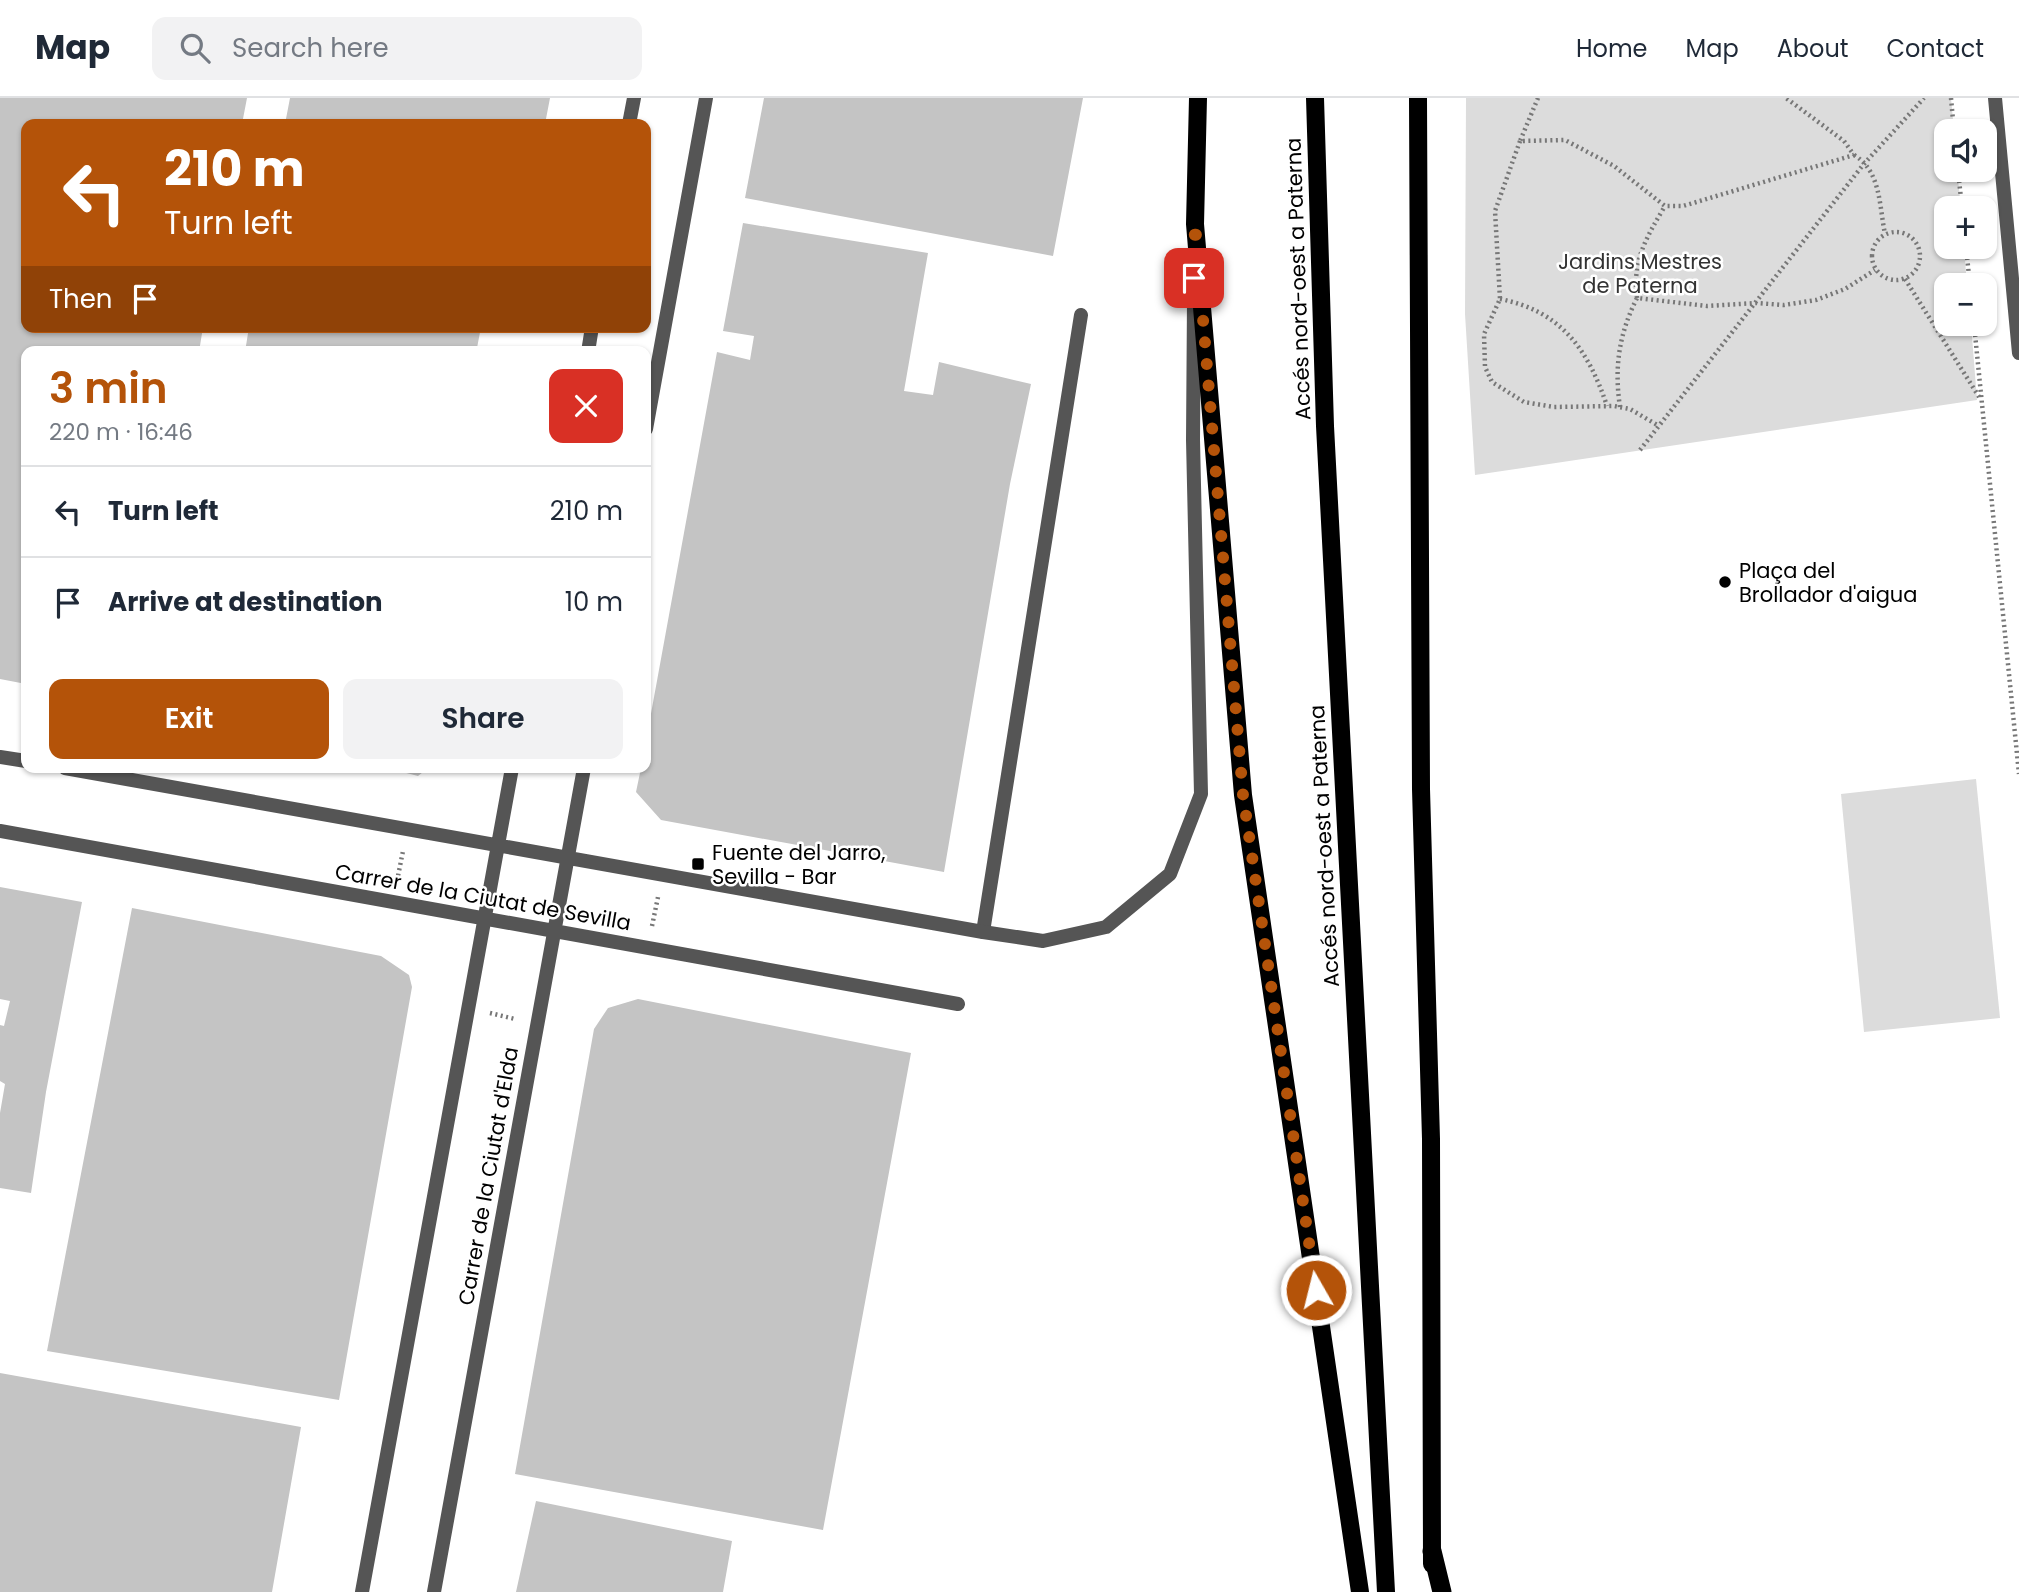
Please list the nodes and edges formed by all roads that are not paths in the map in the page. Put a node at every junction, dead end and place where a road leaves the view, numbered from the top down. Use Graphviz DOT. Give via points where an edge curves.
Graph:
graph roads {
  1 [pos="634,98"];
  2 [pos="706,98"];
  3 [pos="1198,98"];
  4 [pos="1315,98"];
  5 [pos="1418,98"];
  6 [pos="1995,98"];
  7 [pos="630,119"];
  8 [pos="1195,224"];
  9 [pos="1081,315"];
  10 [pos="2019,353"];
  11 [pos="651,401"];
  12 [pos="0,757"];
  13 [pos="21,760"];
  14 [pos="93,773"];
  15 [pos="511,773"];
  16 [pos="583,773"];
  17 [pos="0,831"];
  18 [pos="498,846"];
  19 [pos="568,859"];
  20 [pos="485,918"];
  21 [pos="554,931"];
  22 [pos="983,932"];
  23 [pos="958,1004"];
  24 [pos="1432,1551"];
  25 [pos="362,1592"];
  26 [pos="434,1592"];
  27 [pos="1360,1592"];
  28 [pos="1386,1592"];
  29 [pos="1433,1592"];
  30 [pos="1442,1592"];
  1 -- 7 [label="street"];
  2 -- 11 [label="street"];
  3 -- 8 [label="main road"];
  4 -- 28 [label="main road, Accés nord-oest a Paterna" via="1325,426"];
  5 -- 24 [label="main road" via="1421,789 1431,1139"];
  6 -- 10 [label="street"];
  8 -- 22 [label="street" via="1192,440 1201,794 1170,874 1106,927 1043,941"];
  8 -- 27 [label="main road" via="1243,795"];
  9 -- 22 [label="street"];
  12 -- 13 [label="street"];
  14 -- 18 [label="street"];
  15 -- 18 [label="street"];
  16 -- 19 [label="street, Carrer de la Ciutat d'Elda"];
  17 -- 20 [label="street, Carrer de la Ciutat de Sevilla"];
  18 -- 19 [label="street"];
  18 -- 20 [label="street"];
  19 -- 21 [label="street, Carrer de la Ciutat d'Elda"];
  19 -- 22 [label="street"];
  20 -- 21 [label="street, Carrer de la Ciutat de Sevilla"];
  20 -- 25 [label="street"];
  21 -- 23 [label="street, Carrer de la Ciutat de Sevilla"];
  21 -- 26 [label="street, Carrer de la Ciutat d'Elda"];
  24 -- 29 [label="main road"];
  24 -- 30 [label="highway"];
}
